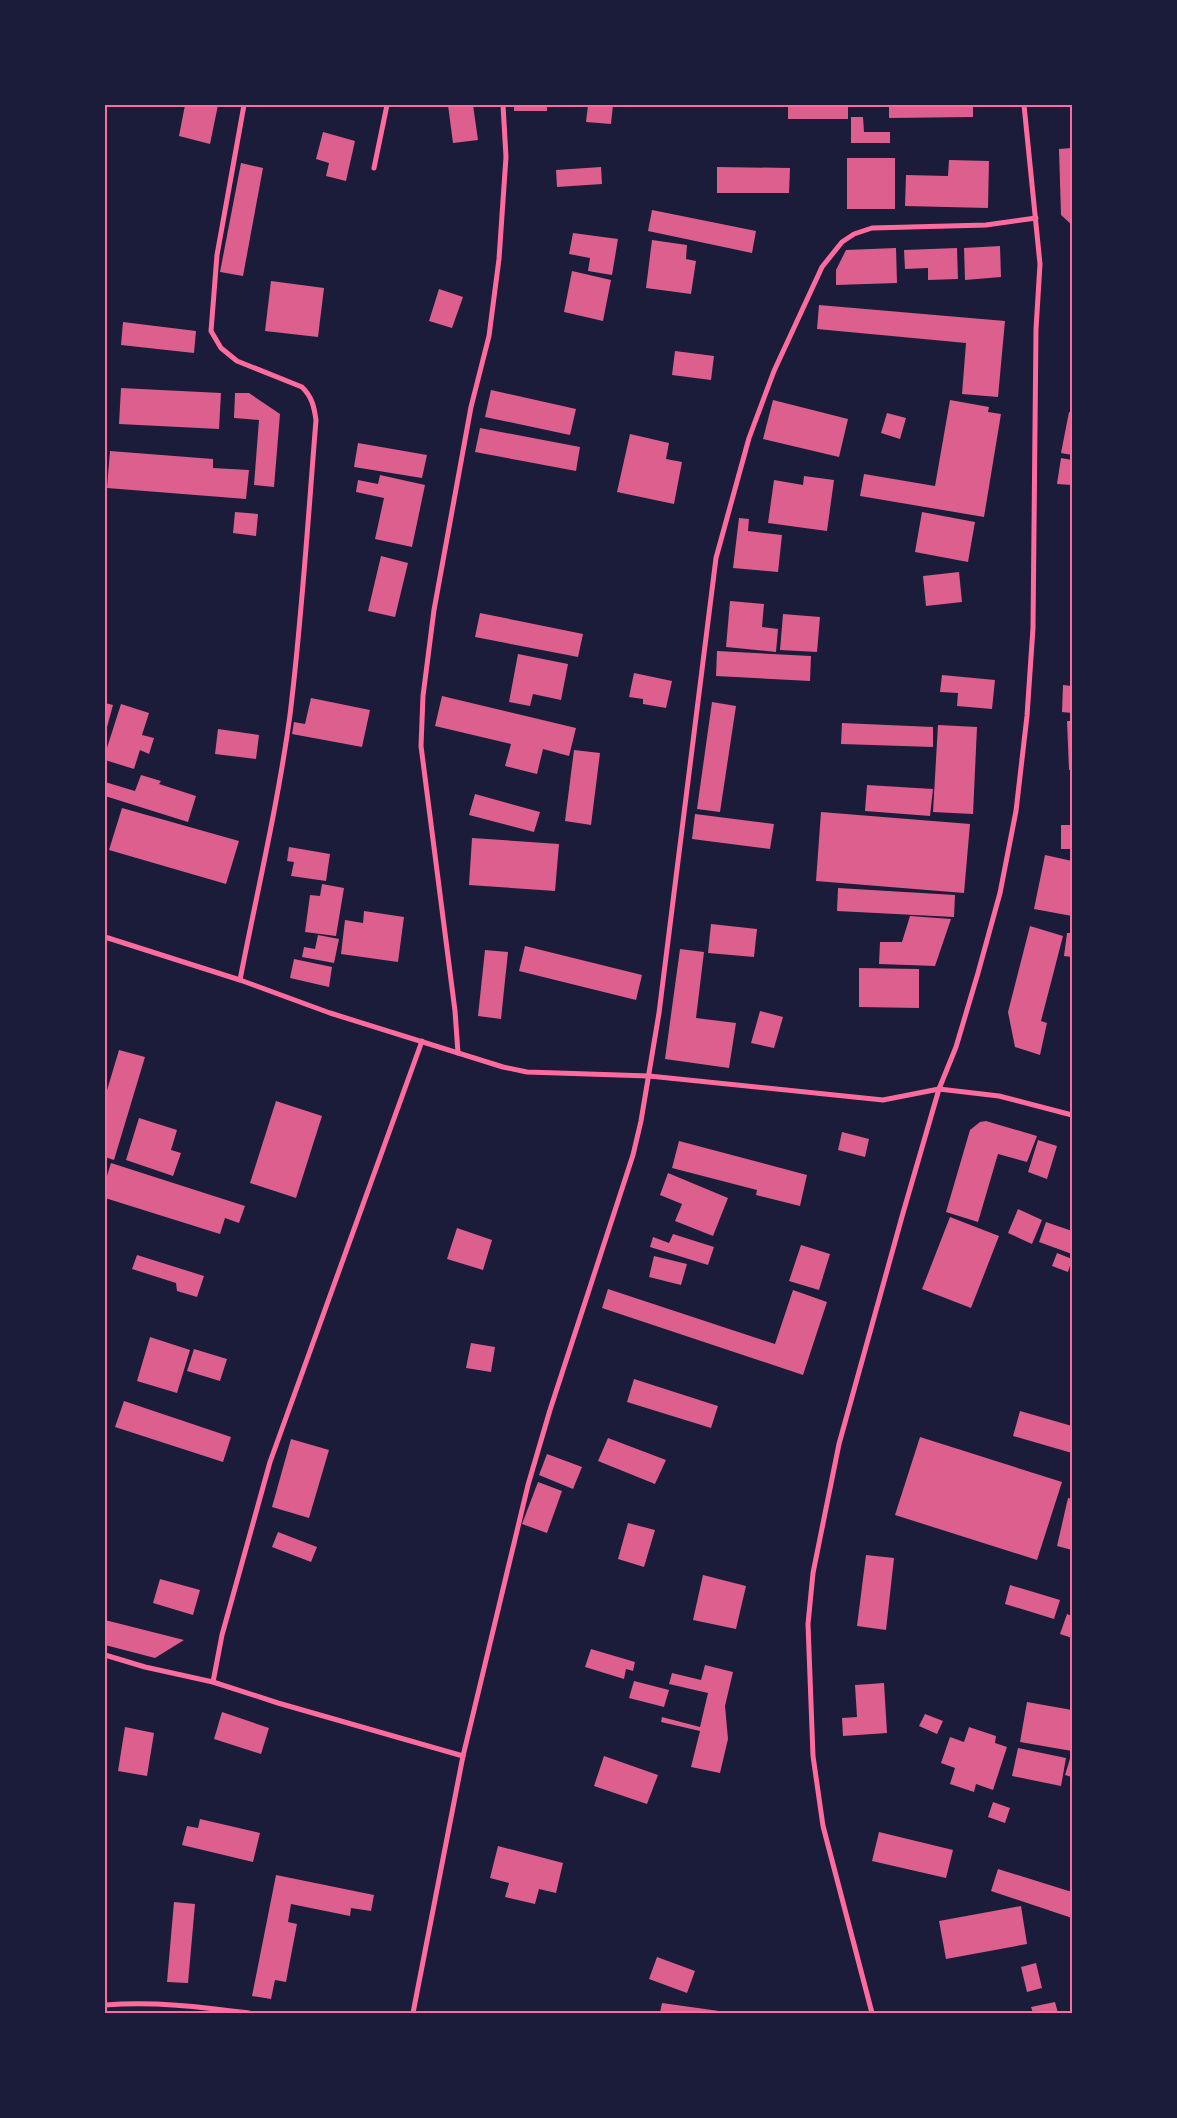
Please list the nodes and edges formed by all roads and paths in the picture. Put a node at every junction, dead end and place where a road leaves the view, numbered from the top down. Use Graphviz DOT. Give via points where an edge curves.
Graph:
graph roads {
  1 [pos="244,105"];
  2 [pos="387,105"];
  3 [pos="502,105"];
  4 [pos="1024,105"];
  5 [pos="374,168"];
  6 [pos="1036,218"];
  7 [pos="105,938"];
  8 [pos="240,980"];
  9 [pos="422,1041"];
  10 [pos="458,1053"];
  11 [pos="649,1076"];
  12 [pos="939,1089"];
  13 [pos="1072,1115"];
  14 [pos="105,1655"];
  15 [pos="213,1682"];
  16 [pos="463,1756"];
  17 [pos="105,2005"];
  18 [pos="249,2013"];
  19 [pos="413,2013"];
  20 [pos="872,2013"];
  1 -- 8 [label="street" via="217,255 211,331 221,348 237,361 302,387 310,395 316,420 290,716"];
  2 -- 5 [label="street"];
  3 -- 10 [label="street" via="505,186 489,336 471,407 434,610 423,696 421,746"];
  4 -- 6 [label="street"];
  6 -- 11 [label="street" via="986,225 872,228 854,234 826,260 774,371 749,438 716,558"];
  6 -- 12 [label="street" via="1040,264 1036,329 1033,628 1027,716 1016,811 1000,893 956,1047"];
  7 -- 8 [label="street"];
  8 -- 9 [label="street" via="330,1013"];
  9 -- 10 [label="street"];
  9 -- 15 [label="street" via="270,1462 222,1635"];
  10 -- 11 [label="street" via="527,1072"];
  11 -- 12 [label="street" via="883,1100"];
  11 -- 16 [label="street" via="633,1154 528,1485"];
  12 -- 13 [label="street" via="999,1096"];
  12 -- 20 [label="street" via="839,1444 812,1573 808,1624 814,1756 823,1826"];
  14 -- 15 [label="street"];
  15 -- 16 [label="street"];
  16 -- 19 [label="street"];
  17 -- 18 [label="street" via="170,2004"];
}
